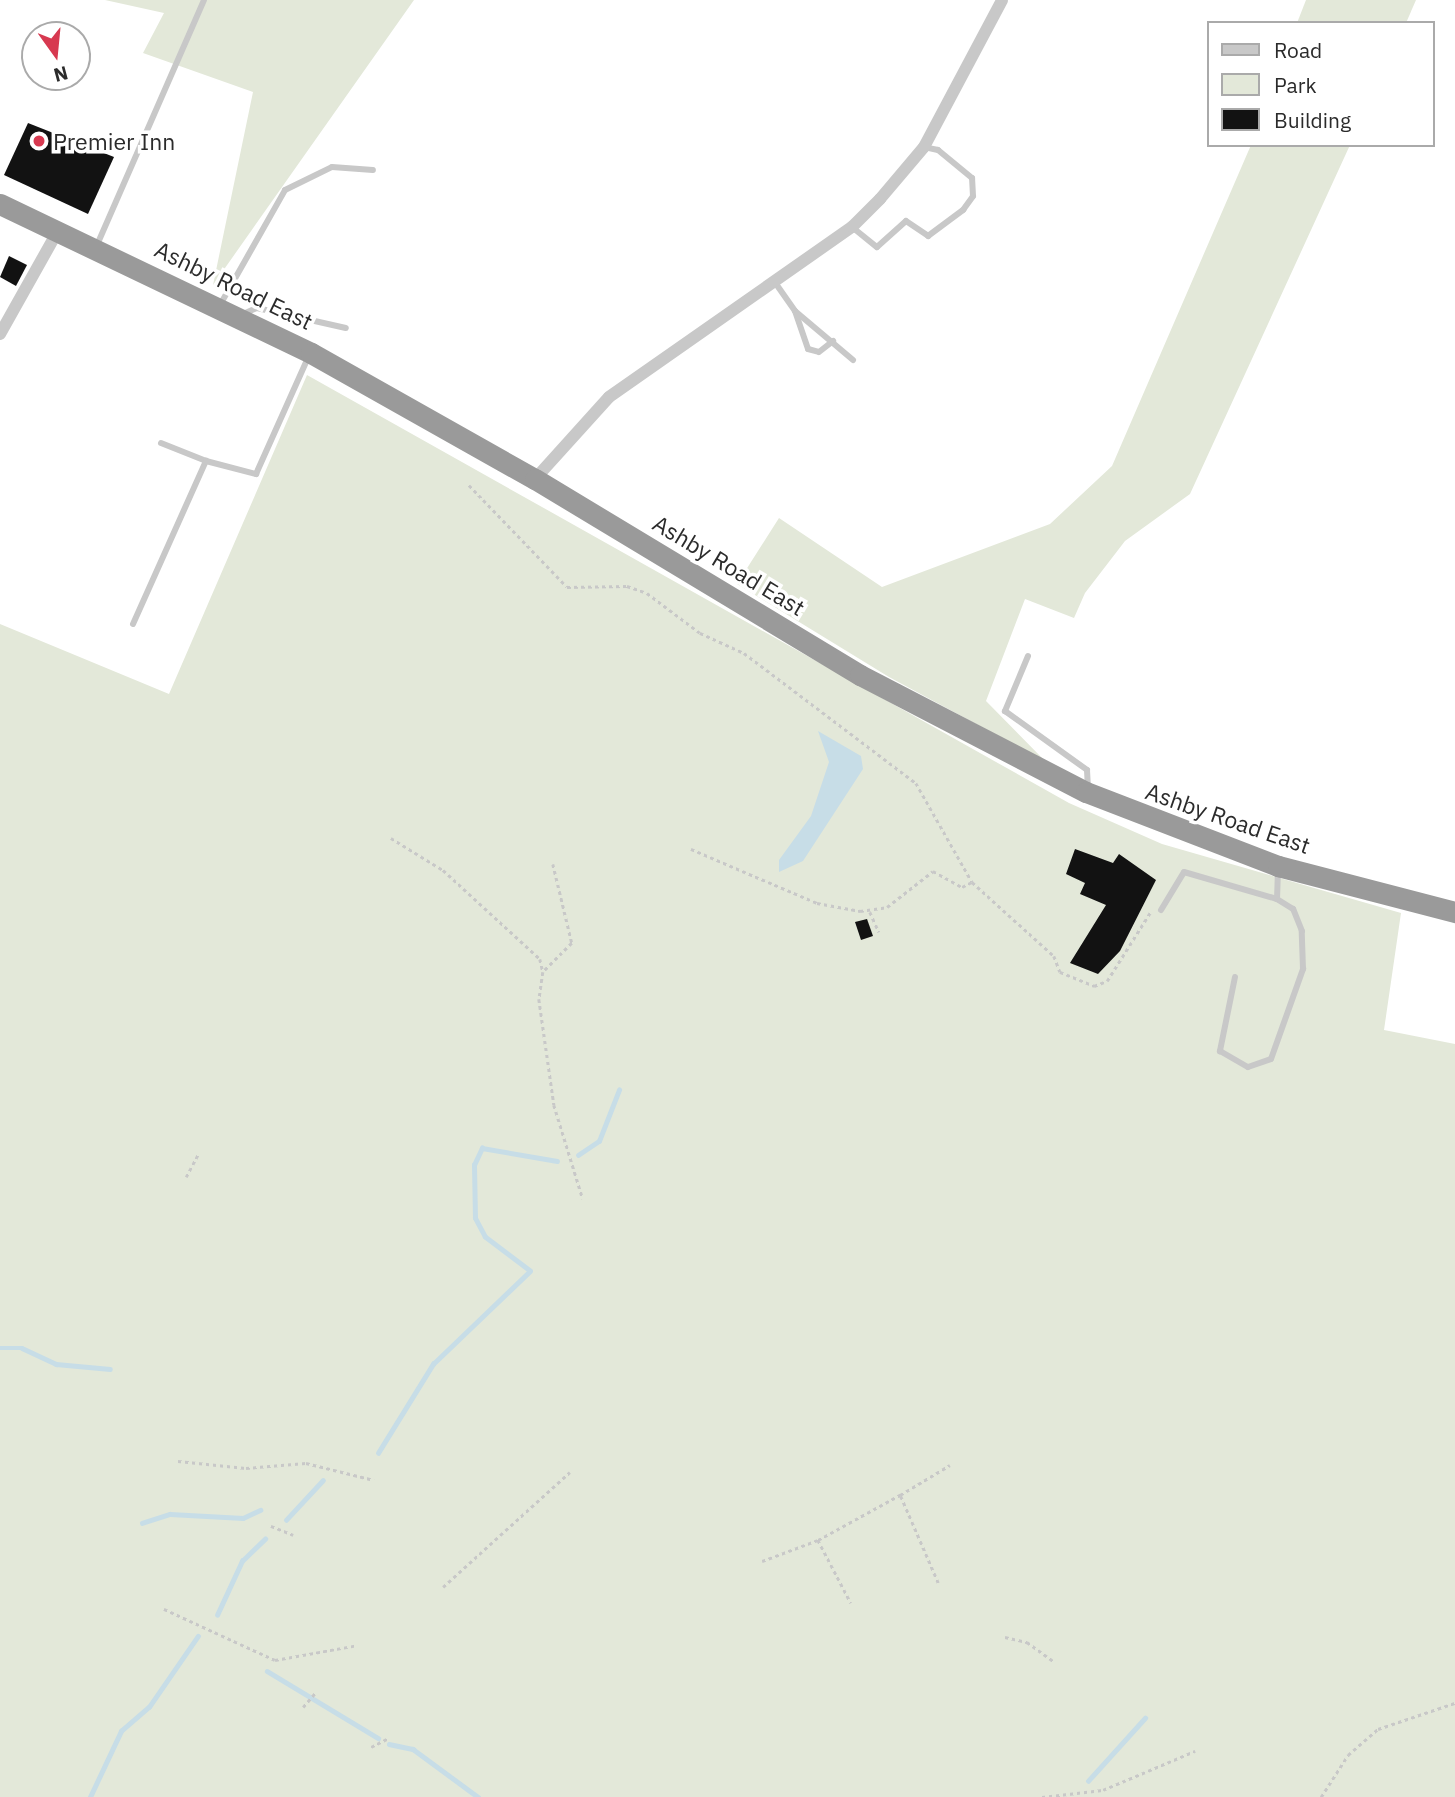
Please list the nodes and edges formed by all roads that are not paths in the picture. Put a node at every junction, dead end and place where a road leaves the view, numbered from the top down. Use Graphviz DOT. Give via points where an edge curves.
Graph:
graph roads {
  1 [pos="204,0"];
  2 [pos="1002,0"];
  3 [pos="924,147"];
  4 [pos="373,170"];
  5 [pos="0,204"];
  6 [pos="852,227"];
  7 [pos="59,229"];
  8 [pos="96,247"];
  9 [pos="774,281"];
  10 [pos="214,304"];
  11 [pos="795,310"];
  12 [pos="239,316"];
  13 [pos="346,328"];
  14 [pos="0,334"];
  15 [pos="833,341"];
  16 [pos="311,353"];
  17 [pos="853,360"];
  18 [pos="161,443"];
  19 [pos="206,461"];
  20 [pos="535,479"];
  21 [pos="133,624"];
  22 [pos="1028,656"];
  23 [pos="1086,792"];
  24 [pos="1278,866"];
  25 [pos="1277,900"];
  26 [pos="1161,910"];
  27 [pos="1455,912"];
  28 [pos="1235,977"];
  1 -- 8 [label="lane"];
  2 -- 3 [label="street"];
  3 -- 6 [label="street"];
  3 -- 6 [label="lane" via="938,150 972,178 973,196 963,210 928,236 906,221 877,247"];
  4 -- 10 [label="lane" via="332,167 285,190"];
  5 -- 7 [label="highway, Ashby Road East"];
  6 -- 9 [label="street"];
  7 -- 8 [label="highway, Ashby Road East"];
  7 -- 14 [label="street"];
  8 -- 10 [label="highway, Ashby Road East"];
  9 -- 11 [label="lane"];
  9 -- 20 [label="street" via="609,397"];
  10 -- 12 [label="highway, Ashby Road East"];
  11 -- 15 [label="lane"];
  11 -- 15 [label="lane" via="808,349 819,352"];
  12 -- 13 [label="lane" via="257,308"];
  12 -- 16 [label="highway, Ashby Road East"];
  15 -- 17 [label="lane"];
  16 -- 19 [label="lane" via="256,474"];
  16 -- 20 [label="highway, Ashby Road East"];
  18 -- 19 [label="lane"];
  19 -- 21 [label="lane"];
  20 -- 23 [label="highway, Ashby Road East" via="860,675"];
  22 -- 23 [label="lane" via="1005,711 1087,770 1092,781"];
  23 -- 24 [label="highway, Ashby Road East"];
  24 -- 25 [label="lane"];
  24 -- 27 [label="highway, Ashby Road East"];
  25 -- 26 [label="lane" via="1184,872"];
  25 -- 28 [label="lane" via="1293,909 1302,932 1303,968 1271,1059 1248,1067 1220,1051"];
}
